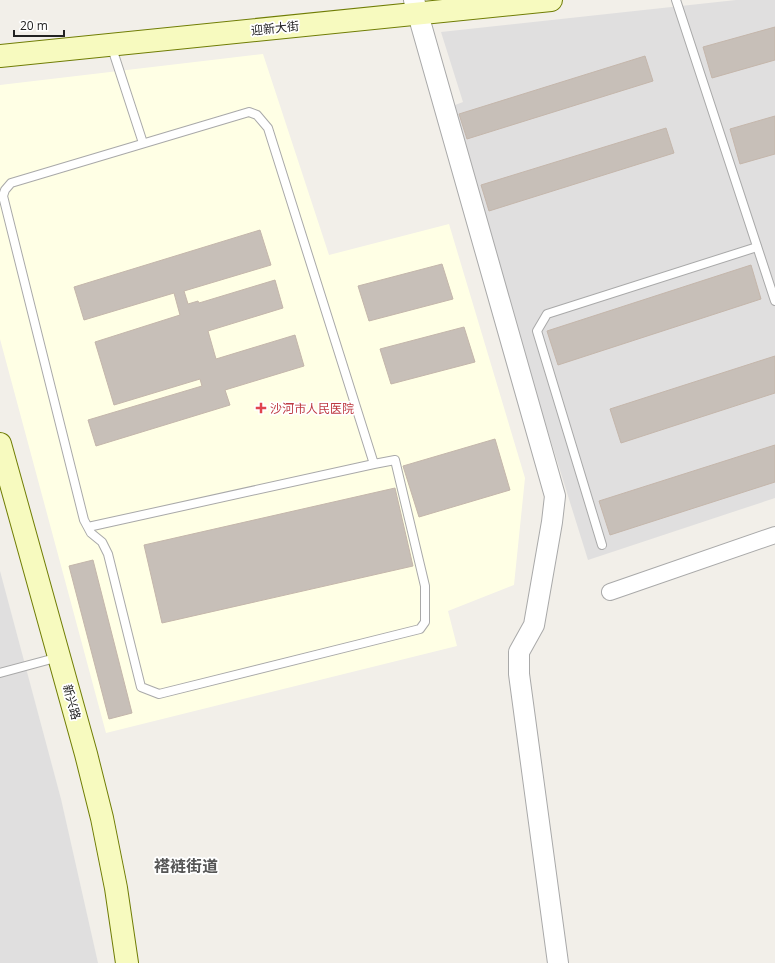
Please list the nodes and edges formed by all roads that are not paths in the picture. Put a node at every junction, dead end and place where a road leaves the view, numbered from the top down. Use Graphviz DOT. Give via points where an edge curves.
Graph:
graph roads {
  1 [pos="550,0"];
  2 [pos="676,0"];
  3 [pos="416,7"];
  4 [pos="111,45"];
  5 [pos="0,56"];
  6 [pos="143,144"];
  7 [pos="758,248"];
  8 [pos="775,301"];
  9 [pos="0,444"];
  10 [pos="374,464"];
  11 [pos="88,527"];
  12 [pos="775,535"];
  13 [pos="602,545"];
  14 [pos="610,592"];
  15 [pos="59,658"];
  16 [pos="0,673"];
  17 [pos="127,963"];
  18 [pos="558,963"];
  1 -- 3 [label="main road, 迎新大街"];
  2 -- 7 [label="lane"];
  3 -- 4 [label="main road, 迎新大街"];
  3 -- 18 [label="street" via="555,496 534,625 519,652 519,674"];
  4 -- 5 [label="main road, 迎新大街"];
  4 -- 6 [label="lane"];
  6 -- 10 [label="lane" via="249,112 257,115 268,128"];
  6 -- 11 [label="lane" via="11,183 3,196 82,513"];
  7 -- 8 [label="lane"];
  7 -- 13 [label="lane" via="546,314 542,320 537,331"];
  9 -- 15 [label="main road, 新兴路"];
  10 -- 11 [label="lane"];
  10 -- 11 [label="lane" via="395,460 425,586 425,622 420,629 159,694 141,687 108,554 102,542"];
  12 -- 14 [label="street"];
  15 -- 16 [label="lane"];
  15 -- 17 [label="main road, 新兴路" via="102,818"];
}
